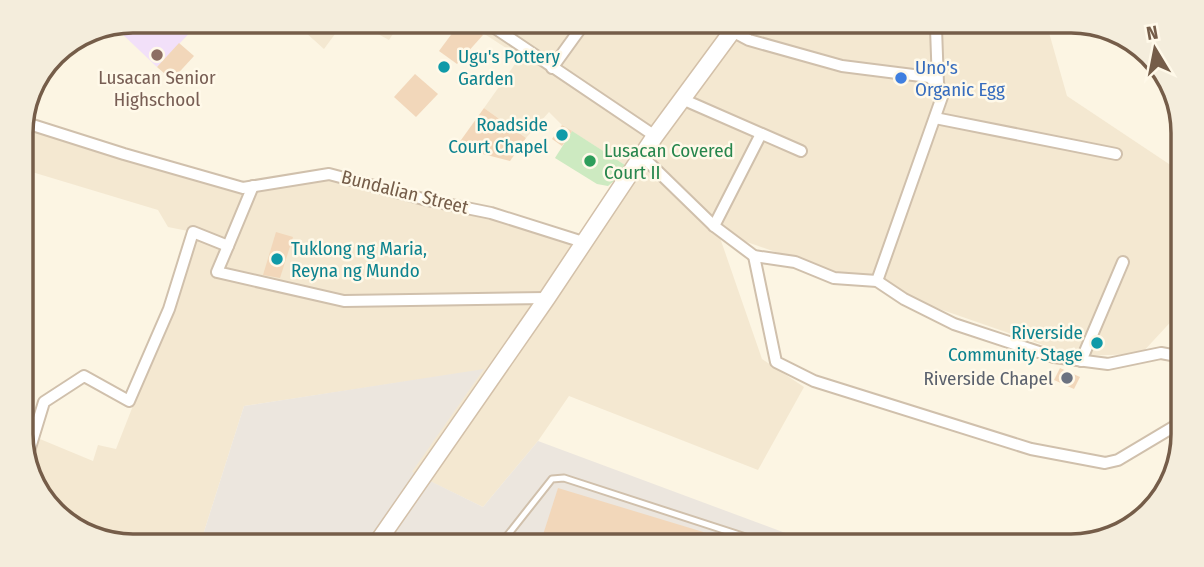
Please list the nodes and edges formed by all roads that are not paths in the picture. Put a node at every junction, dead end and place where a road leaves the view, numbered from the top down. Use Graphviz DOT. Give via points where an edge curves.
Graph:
graph roads {
  1 [pos="502,33"];
  2 [pos="577,33"];
  3 [pos="731,33"];
  4 [pos="739,33"];
  5 [pos="938,33"];
  6 [pos="552,68"];
  7 [pos="938,84"];
  8 [pos="682,99"];
  9 [pos="935,118"];
  10 [pos="33,125"];
  11 [pos="761,134"];
  12 [pos="655,136"];
  13 [pos="800,152"];
  14 [pos="1116,154"];
  15 [pos="642,156"];
  16 [pos="253,186"];
  17 [pos="715,226"];
  18 [pos="583,242"];
  19 [pos="228,246"];
  20 [pos="754,256"];
  21 [pos="1123,262"];
  22 [pos="877,281"];
  23 [pos="547,298"];
  24 [pos="1171,355"];
  25 [pos="1081,361"];
  26 [pos="1171,428"];
  27 [pos="33,437"];
  28 [pos="385,534"];
  29 [pos="509,534"];
  30 [pos="736,534"];
  1 -- 6 [label="street"];
  2 -- 6 [label="street"];
  3 -- 8 [label="street"];
  4 -- 7 [label="street" via="749,40 842,66 929,77"];
  5 -- 7 [label="street"];
  6 -- 12 [label="street"];
  7 -- 9 [label="street" via="943,94"];
  8 -- 11 [label="street"];
  8 -- 12 [label="street"];
  9 -- 14 [label="street"];
  9 -- 22 [label="street"];
  10 -- 16 [label="street, Bundalian Street" via="203,177 243,188"];
  11 -- 13 [label="street"];
  11 -- 17 [label="street"];
  12 -- 15 [label="street"];
  15 -- 17 [label="street"];
  15 -- 18 [label="street"];
  16 -- 18 [label="street, Bundalian Street" via="329,173 491,213"];
  16 -- 19 [label="street"];
  17 -- 20 [label="street"];
  18 -- 23 [label="street"];
  19 -- 23 [label="street" via="217,272 344,301"];
  19 -- 27 [label="street" via="193,232 169,309 129,401 84,376 44,402"];
  20 -- 22 [label="street" via="795,262 834,278"];
  20 -- 26 [label="street" via="776,362 814,381 1031,449 1105,463"];
  21 -- 25 [label="street"];
  22 -- 25 [label="street" via="954,324 1054,357"];
  23 -- 28 [label="street"];
  24 -- 25 [label="street" via="1108,364"];
  29 -- 30 [label="lane" via="552,479 564,478"];
}
